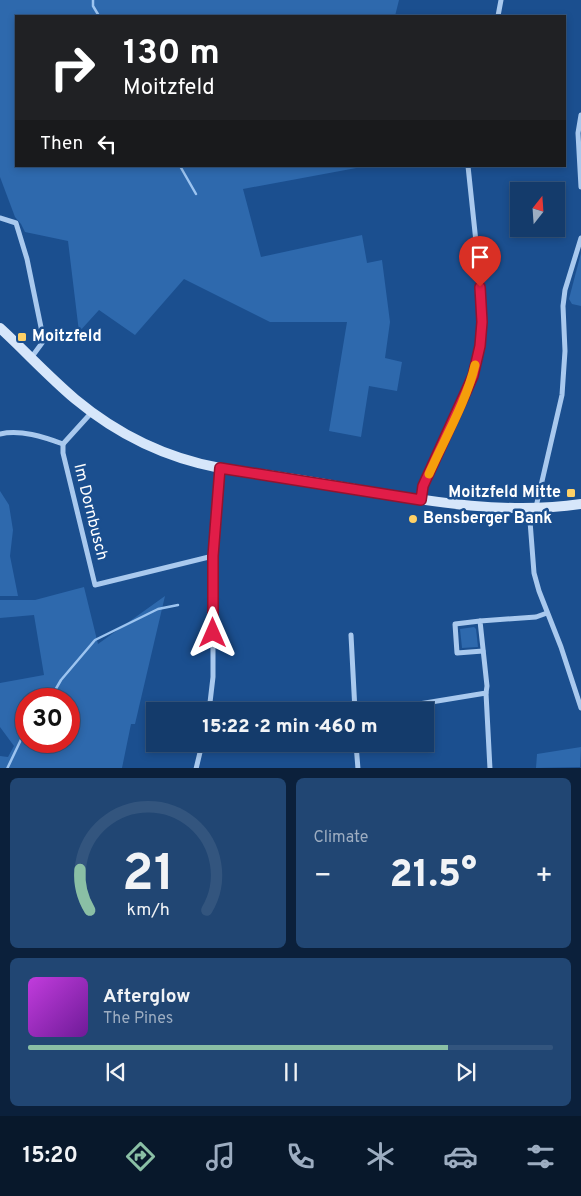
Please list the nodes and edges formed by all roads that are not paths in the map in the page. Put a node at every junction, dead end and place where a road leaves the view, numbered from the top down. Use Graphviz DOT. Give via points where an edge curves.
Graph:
graph roads {
  1 [pos="501,0"];
  2 [pos="498,15"];
  3 [pos="581,116"];
  4 [pos="468,167"];
  5 [pos="581,187"];
  6 [pos="0,218"];
  7 [pos="581,238"];
  8 [pos="0,328"];
  9 [pos="30,358"];
  10 [pos="92,412"];
  11 [pos="0,434"];
  12 [pos="63,444"];
  13 [pos="220,468"];
  14 [pos="421,500"];
  15 [pos="581,504"];
  16 [pos="533,507"];
  17 [pos="213,556"];
  18 [pos="547,614"];
  19 [pos="480,621"];
  20 [pos="351,635"];
  21 [pos="483,650"];
  22 [pos="486,693"];
  23 [pos="210,702"];
  24 [pos="355,702"];
  25 [pos="431,702"];
  26 [pos="581,708"];
  27 [pos="200,752"];
  28 [pos="357,752"];
  29 [pos="196,768"];
  30 [pos="358,768"];
  31 [pos="490,768"];
  1 -- 2 [label="street"];
  3 -- 5 [label="street" via="578,133"];
  4 -- 14 [label="street" via="482,299 480,346 473,376 423,486"];
  6 -- 9 [label="street" via="16,223 27,259 43,337"];
  7 -- 16 [label="street" via="563,306 565,358 562,395"];
  8 -- 9 [label="main road"];
  9 -- 10 [label="main road"];
  10 -- 12 [label="street"];
  10 -- 13 [label="main road" via="149,446"];
  11 -- 12 [label="street" via="10,431"];
  12 -- 17 [label="street, Im Dornbusch" via="95,585"];
  13 -- 14 [label="main road"];
  13 -- 17 [label="street"];
  14 -- 16 [label="main road" via="476,506"];
  15 -- 16 [label="main road"];
  16 -- 18 [label="street" via="534,573"];
  17 -- 23 [label="street"];
  18 -- 19 [label="street"];
  18 -- 26 [label="street"];
  19 -- 21 [label="street"];
  19 -- 21 [label="street" via="455,624 457,653"];
  20 -- 24 [label="street"];
  21 -- 22 [label="street"];
  22 -- 25 [label="street"];
  22 -- 31 [label="street"];
  27 -- 29 [label="street"];
  28 -- 30 [label="street"];
}
